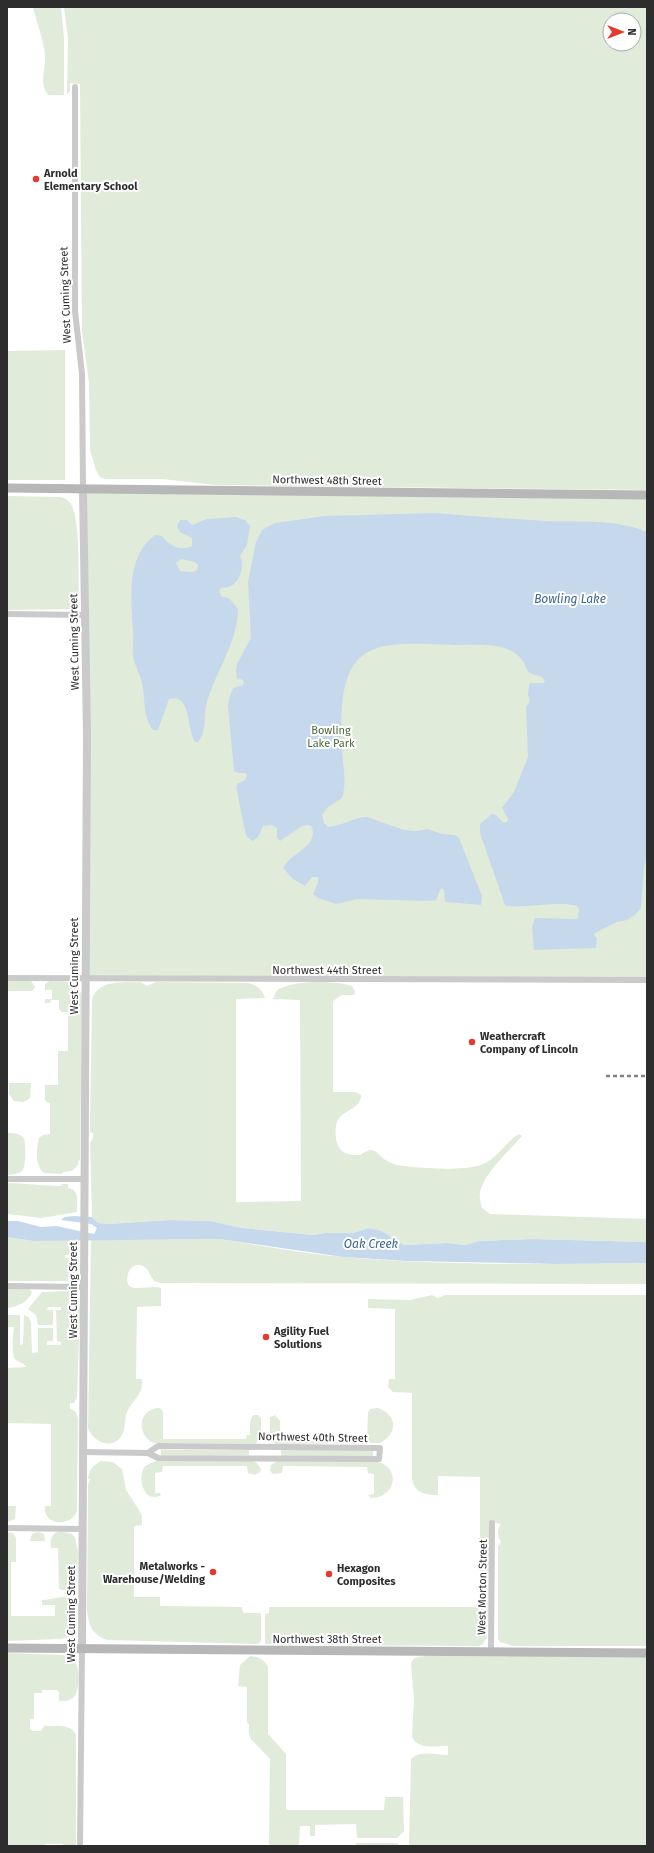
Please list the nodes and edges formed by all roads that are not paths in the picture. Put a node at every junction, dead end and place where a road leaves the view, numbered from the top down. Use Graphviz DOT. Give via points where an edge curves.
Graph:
graph roads {
  1 [pos="75,87"];
  2 [pos="7,488"];
  3 [pos="83,489"];
  4 [pos="647,495"];
  5 [pos="7,614"];
  6 [pos="84,614"];
  7 [pos="7,978"];
  8 [pos="85,979"];
  9 [pos="647,980"];
  10 [pos="7,1179"];
  11 [pos="84,1179"];
  12 [pos="7,1286"];
  13 [pos="84,1287"];
  14 [pos="83,1452"];
  15 [pos="148,1453"];
  16 [pos="492,1523"];
  17 [pos="7,1528"];
  18 [pos="82,1529"];
  19 [pos="7,1648"];
  20 [pos="82,1648"];
  21 [pos="491,1652"];
  22 [pos="647,1653"];
  23 [pos="80,1846"];
  1 -- 3 [label="street, West Cuming Street" via="75,311 82,374"];
  2 -- 3 [label="main road, Northwest 48th Street"];
  3 -- 4 [label="main road, Northwest 48th Street"];
  3 -- 6 [label="street, West Cuming Street"];
  5 -- 6 [label="street"];
  6 -- 8 [label="street, West Cuming Street" via="87,736"];
  7 -- 8 [label="street, Northwest 44th Street"];
  8 -- 9 [label="street, Northwest 44th Street"];
  8 -- 11 [label="street, West Cuming Street"];
  10 -- 11 [label="street"];
  11 -- 13 [label="street, West Cuming Street"];
  12 -- 13 [label="street"];
  13 -- 14 [label="street, West Cuming Street"];
  14 -- 15 [label="street, Northwest 40th Street"];
  14 -- 18 [label="street, West Cuming Street"];
  15 -- 15 [label="street, Northwest 40th Street" via="158,1446 380,1448 379,1459 158,1458"];
  16 -- 21 [label="street, West Morton Street"];
  17 -- 18 [label="street"];
  18 -- 20 [label="street, West Cuming Street"];
  19 -- 20 [label="main road, Northwest 38th Street"];
  20 -- 21 [label="main road, Northwest 38th Street"];
  20 -- 23 [label="street, West Cuming Street"];
  21 -- 22 [label="main road, Northwest 38th Street"];
}
